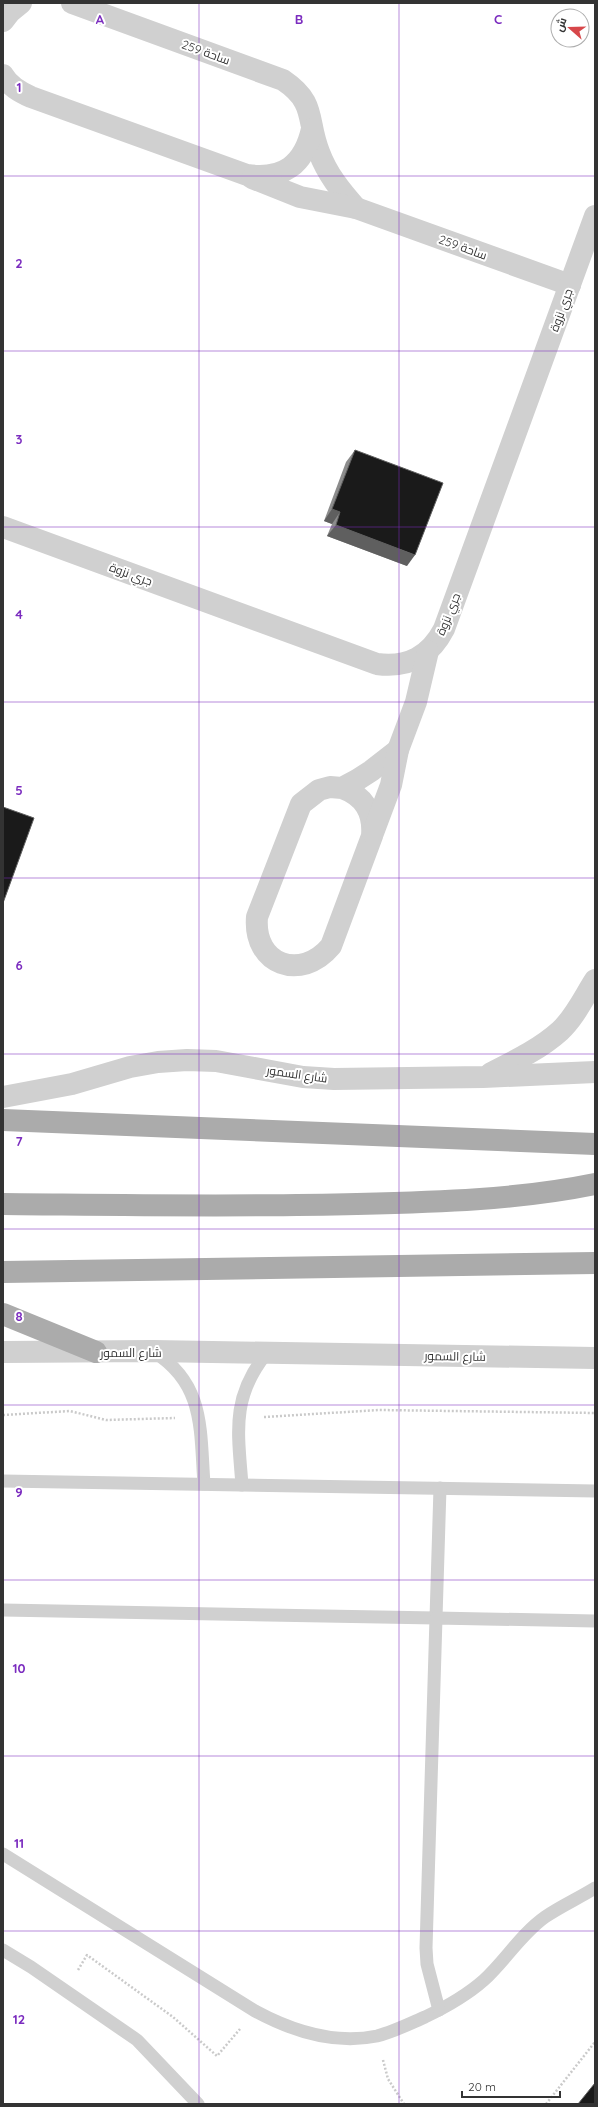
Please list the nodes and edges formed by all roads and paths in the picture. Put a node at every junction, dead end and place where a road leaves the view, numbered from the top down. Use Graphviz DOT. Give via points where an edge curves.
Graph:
graph roads {
  1 [pos="21,3"];
  2 [pos="72,3"];
  3 [pos="3,21"];
  4 [pos="3,75"];
  5 [pos="312,129"];
  6 [pos="247,175"];
  7 [pos="356,208"];
  8 [pos="595,216"];
  9 [pos="570,286"];
  10 [pos="3,527"];
  11 [pos="428,651"];
  12 [pos="398,750"];
  13 [pos="342,788"];
  14 [pos="372,836"];
  15 [pos="595,980"];
  16 [pos="595,1072"];
  17 [pos="483,1076"];
  18 [pos="3,1097"];
  19 [pos="3,1120"];
  20 [pos="595,1144"];
  21 [pos="595,1184"];
  22 [pos="3,1204"];
  23 [pos="595,1263"];
  24 [pos="3,1272"];
  25 [pos="3,1314"];
  26 [pos="153,1351"];
  27 [pos="3,1352"];
  28 [pos="96,1352"];
  29 [pos="266,1354"];
  30 [pos="595,1358"];
  31 [pos="595,1413"];
  32 [pos="3,1415"];
  33 [pos="200,1418"];
  34 [pos="238,1418"];
  35 [pos="3,1480"];
  36 [pos="204,1484"];
  37 [pos="242,1485"];
  38 [pos="440,1488"];
  39 [pos="595,1491"];
  40 [pos="3,1610"];
  41 [pos="436,1618"];
  42 [pos="595,1621"];
  43 [pos="3,1854"];
  44 [pos="595,1888"];
  45 [pos="3,1950"];
  46 [pos="65,1990"];
  47 [pos="440,2010"];
  48 [pos="255,2011"];
  49 [pos="377,2036"];
  50 [pos="595,2042"];
  51 [pos="198,2104"];
  52 [pos="404,2104"];
  53 [pos="546,2104"];
  1 -- 3 [label="street"];
  2 -- 5 [label="street, ساحة 259" via="283,80 305,100"];
  4 -- 6 [label="street, ساحة 259" via="18,91 31,97"];
  5 -- 6 [label="street, ساحة 259" via="309,144 301,158 290,168 277,175"];
  5 -- 7 [label="street, ساحة 259" via="318,151 328,172"];
  6 -- 7 [label="street, ساحة 259" via="300,197"];
  7 -- 9 [label="street, ساحة 259"];
  8 -- 9 [label="street, جري نزوة"];
  9 -- 11 [label="street, جري نزوة" via="444,629 438,641"];
  10 -- 11 [label="street, جري نزوة" via="377,664 405,664"];
  11 -- 12 [label="street" via="416,702"];
  12 -- 13 [label="street" via="371,771"];
  12 -- 14 [label="street" via="391,785"];
  13 -- 14 [label="street" via="360,797 367,806 373,826"];
  13 -- 14 [label="street" via="330,787 319,790 301,804 296,815 257,918 259,942 276,960 300,966 312,963 323,956 333,941"];
  15 -- 17 [label="street" via="574,1015 560,1031 522,1057"];
  16 -- 17 [label="street, شارع السمور"];
  17 -- 18 [label="street, شارع السمور" via="334,1079 303,1077 216,1061 187,1060 130,1067 72,1084"];
  19 -- 20 [label="main road"];
  21 -- 22 [label="main road" via="464,1201 300,1205"];
  23 -- 24 [label="main road"];
  25 -- 28 [label="main road"];
  26 -- 28 [label="street, شارع السمور"];
  26 -- 29 [label="street, شارع السمور"];
  26 -- 33 [label="lane" via="167,1360 189,1386"];
  27 -- 28 [label="street, شارع السمور"];
  29 -- 30 [label="street, شارع السمور"];
  29 -- 34 [label="lane" via="247,1384 240,1401"];
  31 -- 34 [label="path" via="379,1410"];
  32 -- 33 [label="path" via="70,1411 106,1420"];
  33 -- 36 [label="lane"];
  34 -- 37 [label="lane"];
  35 -- 36 [label="lane"];
  36 -- 37 [label="lane"];
  37 -- 38 [label="lane"];
  38 -- 39 [label="lane"];
  38 -- 41 [label="lane"];
  40 -- 41 [label="lane"];
  41 -- 42 [label="lane"];
  41 -- 47 [label="lane" via="426,1948 427,1964"];
  43 -- 48 [label="lane"];
  44 -- 47 [label="lane" via="545,1918 518,1941 485,1980"];
  45 -- 46 [label="lane"];
  46 -- 48 [label="path" via="87,1955 173,2017 217,2056"];
  46 -- 51 [label="lane" via="137,2040"];
  47 -- 49 [label="lane"];
  48 -- 49 [label="lane" via="278,2024 315,2035 350,2039"];
  49 -- 52 [label="path" via="388,2080"];
  50 -- 53 [label="path"];
}
